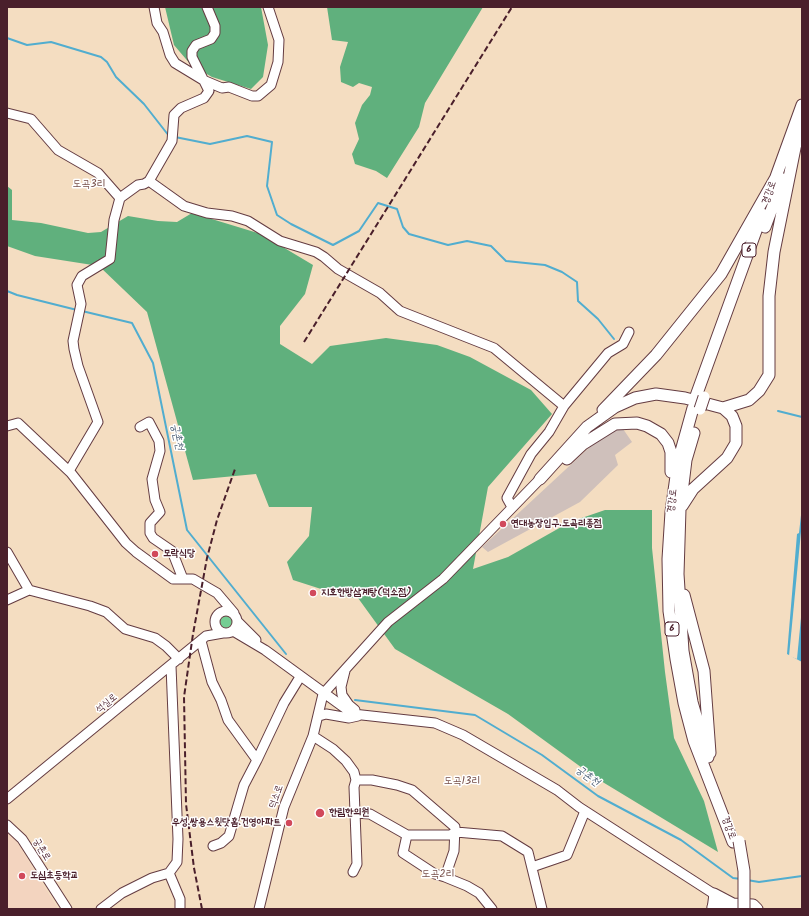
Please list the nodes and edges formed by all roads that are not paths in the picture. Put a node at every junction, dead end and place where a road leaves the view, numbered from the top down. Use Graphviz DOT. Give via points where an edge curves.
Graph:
graph roads {
  1 [pos="154,7"];
  2 [pos="207,7"];
  3 [pos="268,7"];
  4 [pos="203,80"];
  5 [pos="802,105"];
  6 [pos="7,113"];
  7 [pos="802,127"];
  8 [pos="795,148"];
  9 [pos="775,179"];
  10 [pos="148,181"];
  11 [pos="120,198"];
  12 [pos="629,332"];
  13 [pos="700,396"];
  14 [pos="564,406"];
  15 [pos="723,408"];
  16 [pos="7,426"];
  17 [pos="140,427"];
  18 [pos="587,427"];
  19 [pos="69,471"];
  20 [pos="540,479"];
  21 [pos="676,506"];
  22 [pos="512,507"];
  23 [pos="7,552"];
  24 [pos="678,574"];
  25 [pos="184,579"];
  26 [pos="210,589"];
  27 [pos="29,590"];
  28 [pos="7,600"];
  29 [pos="236,617"];
  30 [pos="216,618"];
  31 [pos="233,631"];
  32 [pos="223,633"];
  33 [pos="203,639"];
  34 [pos="265,650"];
  35 [pos="178,659"];
  36 [pos="171,666"];
  37 [pos="347,667"];
  38 [pos="300,677"];
  39 [pos="323,694"];
  40 [pos="361,715"];
  41 [pos="319,716"];
  42 [pos="313,736"];
  43 [pos="258,760"];
  44 [pos="710,763"];
  45 [pos="356,780"];
  46 [pos="7,800"];
  47 [pos="585,811"];
  48 [pos="355,813"];
  49 [pos="7,825"];
  50 [pos="456,832"];
  51 [pos="407,835"];
  52 [pos="736,842"];
  53 [pos="213,846"];
  54 [pos="532,867"];
  55 [pos="353,872"];
  56 [pos="169,873"];
  57 [pos="444,877"];
  58 [pos="714,894"];
  59 [pos="735,906"];
  60 [pos="713,908"];
  61 [pos="66,909"];
  62 [pos="101,909"];
  63 [pos="180,909"];
  64 [pos="260,909"];
  65 [pos="492,909"];
  66 [pos="542,909"];
  67 [pos="744,909"];
  68 [pos="756,909"];
  1 -- 4 [label="street" via="157,23 175,63"];
  2 -- 4 [label="street" via="215,33 211,39 196,46 192,51 192,57"];
  3 -- 4 [label="street" via="279,40 278,62 271,85 265,92 252,96"];
  4 -- 10 [label="street" via="209,91 204,98 181,108 174,115 173,137"];
  5 -- 9 [label="main road, 경강로 / 6"];
  6 -- 11 [label="street" via="31,119 58,150 98,173"];
  7 -- 8 [label="main road, 경강로 / 6"];
  8 -- 13 [label="main road, 경강로 / 6"];
  8 -- 15 [label="main road" via="774,252 769,296 769,375 759,391 749,400"];
  9 -- 13 [label="main road, 경강로 / 6"];
  9 -- 18 [label="main road" via="722,274 656,355"];
  10 -- 11 [label="street" via="138,184"];
  10 -- 14 [label="street" via="184,206 248,221 280,241 316,252 338,269 380,293 400,311 494,348"];
  11 -- 19 [label="street" via="114,220 110,258 79,280 77,285 80,310 73,341 74,349 98,422"];
  12 -- 14 [label="street" via="622,344 608,353"];
  13 -- 21 [label="main road, 경강로 / 6, bridge"];
  14 -- 22 [label="street" via="524,464 522,473 507,498"];
  15 -- 18 [label="main road" via="685,398 656,394 634,398 615,407"];
  15 -- 21 [label="main road" via="732,416 736,426 736,443 727,458"];
  16 -- 19 [label="street" via="18,422"];
  17 -- 25 [label="street" via="149,422 160,451 152,479 155,500 160,512 150,523 150,533 172,551"];
  18 -- 20 [label="main road"];
  19 -- 25 [label="street" via="126,543 173,579"];
  20 -- 21 [label="main road" via="560,466 583,444 615,424 637,423 661,434 668,443"];
  20 -- 22 [label="street"];
  21 -- 24 [label="main road, 경강로 / 6"];
  21 -- 52 [label="main road, 경강로 / 6" via="668,560 669,604 676,660 694,741"];
  22 -- 37 [label="street" via="443,579 388,622"];
  23 -- 27 [label="street"];
  24 -- 44 [label="main road, 경강로 / 6" via="683,651 692,702"];
  24 -- 44 [label="main road" via="704,671 711,746"];
  25 -- 26 [label="street" via="193,579"];
  26 -- 29 [label="street" via="217,593"];
  26 -- 30 [label="street" via="216,596"];
  27 -- 28 [label="street"];
  27 -- 35 [label="street" via="106,612 125,629 155,638"];
  29 -- 30 [label="street" via="227,610"];
  29 -- 31 [label="street"];
  29 -- 34 [label="street"];
  30 -- 32 [label="street" via="217,628"];
  30 -- 33 [label="street"];
  31 -- 32 [label="street, 석실로"];
  31 -- 34 [label="street"];
  32 -- 33 [label="street, 석실로"];
  33 -- 35 [label="street, 석실로"];
  33 -- 43 [label="street" via="212,682 228,720"];
  34 -- 38 [label="street"];
  35 -- 36 [label="street, 석실로"];
  36 -- 46 [label="street, 석실로"];
  36 -- 56 [label="street" via="178,839 177,862"];
  37 -- 39 [label="street"];
  37 -- 40 [label="street" via="341,686 342,695"];
  38 -- 39 [label="street"];
  38 -- 43 [label="street" via="284,703"];
  39 -- 40 [label="street" via="353,714"];
  39 -- 41 [label="street, 덕소로"];
  40 -- 41 [label="street" via="350,718 326,714"];
  40 -- 47 [label="street" via="435,723 463,735 556,790"];
  41 -- 42 [label="street, 덕소로"];
  42 -- 45 [label="street" via="346,761"];
  42 -- 64 [label="street, 덕소로" via="284,807"];
  43 -- 53 [label="street" via="244,785 229,836"];
  44 -- 52 [label="main road, 경강로 / 6" via="732,815"];
  45 -- 48 [label="street"];
  45 -- 50 [label="street" via="372,780 412,790 455,827"];
  47 -- 54 [label="street" via="567,855"];
  47 -- 58 [label="street"];
  48 -- 51 [label="street" via="370,814"];
  48 -- 55 [label="street" via="357,864"];
  49 -- 61 [label="street, 궁촌로" via="22,839"];
  50 -- 51 [label="street" via="450,835"];
  50 -- 54 [label="street" via="502,836 528,852"];
  50 -- 57 [label="street" via="454,851"];
  51 -- 57 [label="street" via="403,852 435,874"];
  52 -- 59 [label="main road, 경강로 / 6"];
  52 -- 67 [label="main road, 경강로 / 6, bridge" via="744,871"];
  54 -- 66 [label="street"];
  56 -- 62 [label="street" via="152,878 122,893"];
  56 -- 63 [label="street" via="180,899"];
  57 -- 65 [label="street" via="478,893"];
  58 -- 59 [label="main road"];
  58 -- 60 [label="street"];
  59 -- 60 [label="main road"];
  59 -- 68 [label="main road" via="753,905"];
}
